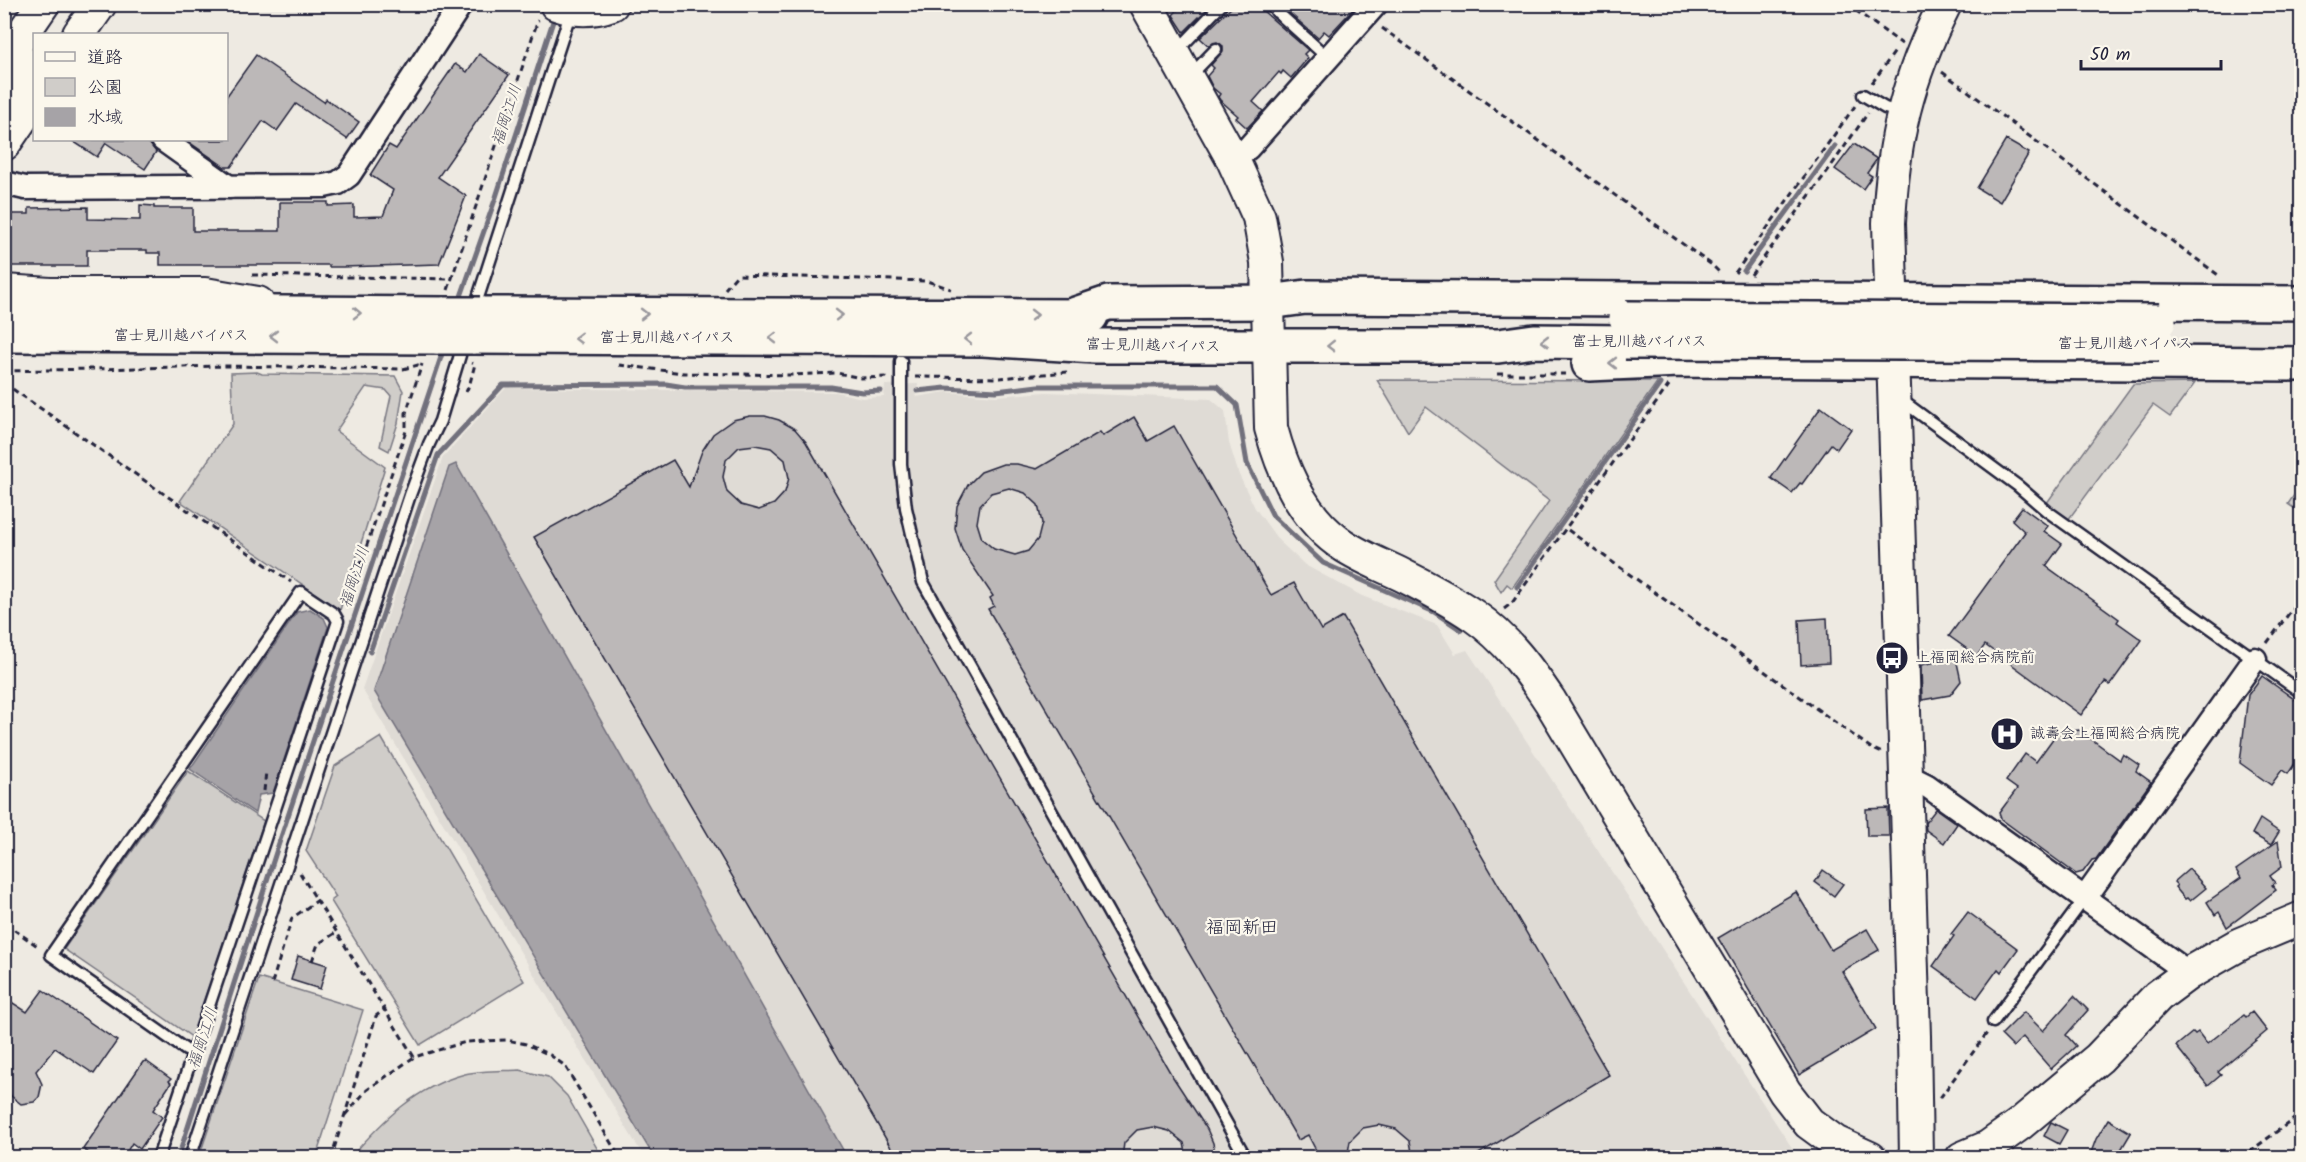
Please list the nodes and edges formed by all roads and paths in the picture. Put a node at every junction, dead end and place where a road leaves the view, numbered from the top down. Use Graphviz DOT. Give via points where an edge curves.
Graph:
graph roads {
  1 [pos="43,4"];
  2 [pos="75,4"];
  3 [pos="100,4"];
  4 [pos="461,4"];
  5 [pos="1222,4"];
  6 [pos="1847,4"];
  7 [pos="1946,4"];
  8 [pos="1149,6"];
  9 [pos="573,7"];
  10 [pos="1371,10"];
  11 [pos="1276,11"];
  12 [pos="56,33"];
  13 [pos="80,33"];
  14 [pos="1216,50"];
  15 [pos="1910,50"];
  16 [pos="1328,58"];
  17 [pos="4,61"];
  18 [pos="33,66"];
  19 [pos="1180,66"];
  20 [pos="1863,95"];
  21 [pos="33,101"];
  22 [pos="1889,108"];
  23 [pos="4,109"];
  24 [pos="164,141"];
  25 [pos="4,144"];
  26 [pos="1233,160"];
  27 [pos="4,183"];
  28 [pos="229,187"];
  29 [pos="247,275"];
  30 [pos="1731,278"];
  31 [pos="452,279"];
  32 [pos="1727,281"];
  33 [pos="1746,282"];
  34 [pos="4,291"];
  35 [pos="1892,300"];
  36 [pos="2233,303"];
  37 [pos="2301,303"];
  38 [pos="4,311"];
  39 [pos="320,313"];
  40 [pos="2301,321"];
  41 [pos="1269,322"];
  42 [pos="476,325"];
  43 [pos="1626,330"];
  44 [pos="2159,333"];
  45 [pos="4,335"];
  46 [pos="55,335"];
  47 [pos="436,335"];
  48 [pos="1390,345"];
  49 [pos="2301,345"];
  50 [pos="4,346"];
  51 [pos="1095,346"];
  52 [pos="619,351"];
  53 [pos="1679,360"];
  54 [pos="1894,363"];
  55 [pos="2301,364"];
  56 [pos="892,369"];
  57 [pos="4,371"];
  58 [pos="4,383"];
  59 [pos="1894,403"];
  60 [pos="1568,530"];
  61 [pos="301,592"];
  62 [pos="2301,596"];
  63 [pos="1502,610"];
  64 [pos="338,621"];
  65 [pos="2255,659"];
  66 [pos="2301,693"];
  67 [pos="1906,770"];
  68 [pos="298,869"];
  69 [pos="2085,898"];
  70 [pos="318,900"];
  71 [pos="2301,918"];
  72 [pos="4,928"];
  73 [pos="338,932"];
  74 [pos="51,955"];
  75 [pos="312,960"];
  76 [pos="2189,973"];
  77 [pos="273,982"];
  78 [pos="385,1010"];
  79 [pos="1993,1022"];
  80 [pos="194,1052"];
  81 [pos="414,1057"];
  82 [pos="2301,1113"];
  83 [pos="345,1115"];
  84 [pos="1915,1121"];
  85 [pos="158,1158"];
  86 [pos="190,1158"];
  87 [pos="331,1158"];
  88 [pos="620,1158"];
  89 [pos="1246,1158"];
  90 [pos="1870,1158"];
  91 [pos="1916,1158"];
  92 [pos="1962,1158"];
  93 [pos="2241,1158"];
  1 -- 17 [label="street"];
  2 -- 12 [label="street"];
  3 -- 13 [label="street"];
  4 -- 28 [label="street" via="349,176 324,186"];
  5 -- 19 [label="lane" via="1185,45"];
  6 -- 15 [label="path"];
  7 -- 15 [label="street"];
  8 -- 19 [label="street"];
  9 -- 31 [label="path"];
  9 -- 86 [label="lane" via="440,421 410,495"];
  10 -- 16 [label="street"];
  10 -- 32 [label="path" via="1712,265"];
  11 -- 16 [label="lane"];
  14 -- 19 [label="lane" via="1197,71"];
  15 -- 20 [label="path"];
  15 -- 22 [label="street"];
  15 -- 36 [label="path" via="2220,275"];
  16 -- 26 [label="street"];
  18 -- 23 [label="street"];
  19 -- 26 [label="street"];
  20 -- 22 [label="lane"];
  20 -- 30 [label="path"];
  21 -- 25 [label="street"];
  22 -- 33 [label="path" via="1829,170"];
  22 -- 35 [label="street"];
  24 -- 28 [label="street"];
  26 -- 41 [label="street" via="1259,217 1267,262"];
  27 -- 28 [label="street" via="25,188"];
  29 -- 31 [label="path"];
  31 -- 47 [label="path"];
  34 -- 39 [label="street" via="205,294"];
  35 -- 36 [label="highway"];
  35 -- 41 [label="highway" via="1306,297"];
  35 -- 54 [label="street"];
  36 -- 37 [label="highway"];
  38 -- 39 [label="highway, 富士見川越バイパス"];
  39 -- 47 [label="highway, 富士見川越バイパス, one-way"];
  40 -- 44 [label="highway, 富士見川越バイパス"];
  42 -- 41 [label="highway, 富士見川越バイパス, one-way" via="1070,316 1108,303"];
  41 -- 43 [label="highway, 富士見川越バイパス"];
  48 -- 41 [label="highway, 富士見川越バイパス, one-way"];
  41 -- 51 [label="highway, 富士見川越バイパス"];
  41 -- 90 [label="street" via="1271,428 1277,451 1310,512 1325,531 1354,552 1472,615 1524,661 1785,1092 1809,1123 1835,1142"];
  42 -- 47 [label="highway, 富士見川越バイパス, bridge"];
  52 -- 42 [label="highway, 富士見川越バイパス, one-way"];
  43 -- 44 [label="highway, 富士見川越バイパス, bridge"];
  43 -- 48 [label="highway, 富士見川越バイパス, one-way" via="1498,346"];
  44 -- 49 [label="highway, 富士見川越バイパス"];
  45 -- 46 [label="highway, 富士見川越バイパス"];
  47 -- 46 [label="highway, 富士見川越バイパス, one-way"];
  46 -- 50 [label="street"];
  47 -- 57 [label="path" via="403,369 226,366"];
  47 -- 64 [label="path" via="406,413 406,431"];
  53 -- 48 [label="highway, one-way" via="1433,365"];
  51 -- 52 [label="highway, 富士見川越バイパス, one-way" via="983,339"];
  51 -- 56 [label="highway" via="1016,360"];
  52 -- 56 [label="highway"];
  52 -- 56 [label="path" via="684,373 837,373 861,378"];
  53 -- 54 [label="highway"];
  53 -- 63 [label="path" via="1670,384 1512,603"];
  54 -- 55 [label="highway"];
  54 -- 59 [label="street"];
  56 -- 89 [label="lane" via="906,508 923,582"];
  58 -- 61 [label="path"];
  59 -- 65 [label="lane" via="1908,405 2047,511"];
  59 -- 67 [label="street"];
  60 -- 67 [label="path"];
  61 -- 64 [label="lane" via="334,614"];
  61 -- 74 [label="lane"];
  62 -- 65 [label="path"];
  64 -- 80 [label="lane"];
  65 -- 66 [label="lane"];
  65 -- 69 [label="street"];
  67 -- 69 [label="street"];
  67 -- 84 [label="street"];
  68 -- 70 [label="path"];
  69 -- 76 [label="street"];
  69 -- 79 [label="lane"];
  70 -- 73 [label="path"];
  70 -- 77 [label="path" via="292,918"];
  71 -- 76 [label="street" via="2240,944"];
  72 -- 74 [label="path" via="13,929"];
  73 -- 75 [label="path" via="318,944"];
  73 -- 78 [label="path"];
  74 -- 80 [label="lane"];
  76 -- 92 [label="street" via="2158,996 2099,1058 2020,1124 1988,1147"];
  78 -- 81 [label="path"];
  78 -- 83 [label="path" via="376,1016"];
  79 -- 84 [label="path" via="1930,1111"];
  80 -- 85 [label="lane"];
  81 -- 83 [label="path" via="367,1089"];
  81 -- 88 [label="path" via="466,1042 507,1040 542,1051 565,1066"];
  82 -- 93 [label="path"];
  83 -- 87 [label="path"];
  84 -- 91 [label="street"];
}
